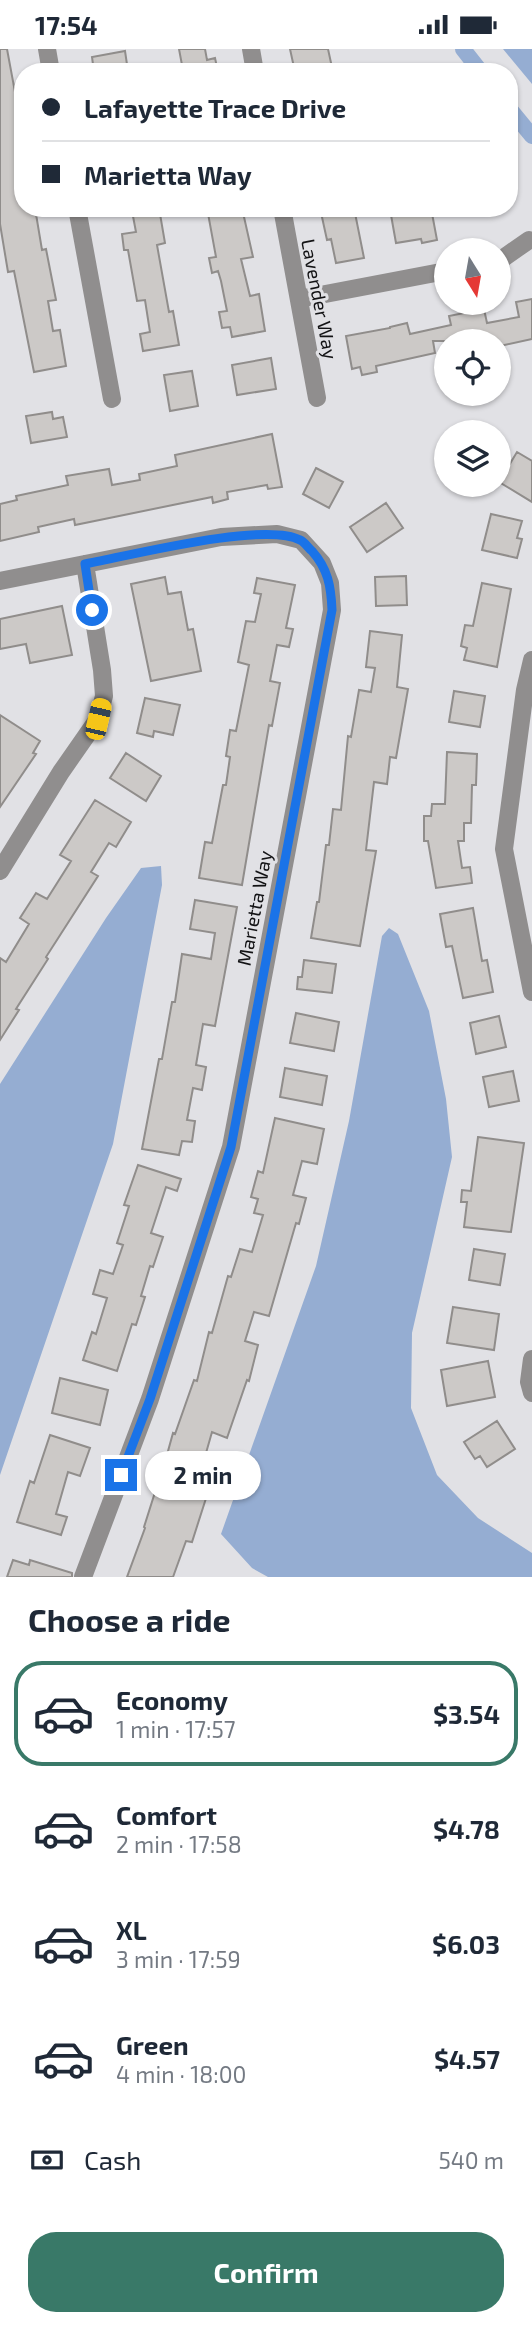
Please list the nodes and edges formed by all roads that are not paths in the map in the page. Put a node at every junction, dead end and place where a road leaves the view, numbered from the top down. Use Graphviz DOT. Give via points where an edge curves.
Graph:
graph roads {
  1 [pos="78,217"];
  2 [pos="284,217"];
  3 [pos="529,240"];
  4 [pos="511,253"];
  5 [pos="434,273"];
  6 [pos="299,299"];
  7 [pos="317,398"];
  8 [pos="112,399"];
  9 [pos="85,564"];
  10 [pos="0,581"];
  11 [pos="532,660"];
  12 [pos="0,871"];
  13 [pos="532,992"];
  14 [pos="532,1359"];
  15 [pos="532,1393"];
  16 [pos="83,1577"];
  1 -- 8 [label="street"];
  2 -- 6 [label="street, Lavender Way"];
  3 -- 4 [label="street"];
  5 -- 6 [label="street"];
  6 -- 7 [label="street, Lavender Way"];
  9 -- 10 [label="street, Marietta Way"];
  9 -- 12 [label="street" via="102,670 98,719"];
  9 -- 16 [label="street, Marietta Way" via="221,537 277,534 301,540 322,563 330,583 332,610 231,1147 150,1399"];
  11 -- 13 [label="street" via="504,849"];
  14 -- 15 [label="street"];
}
